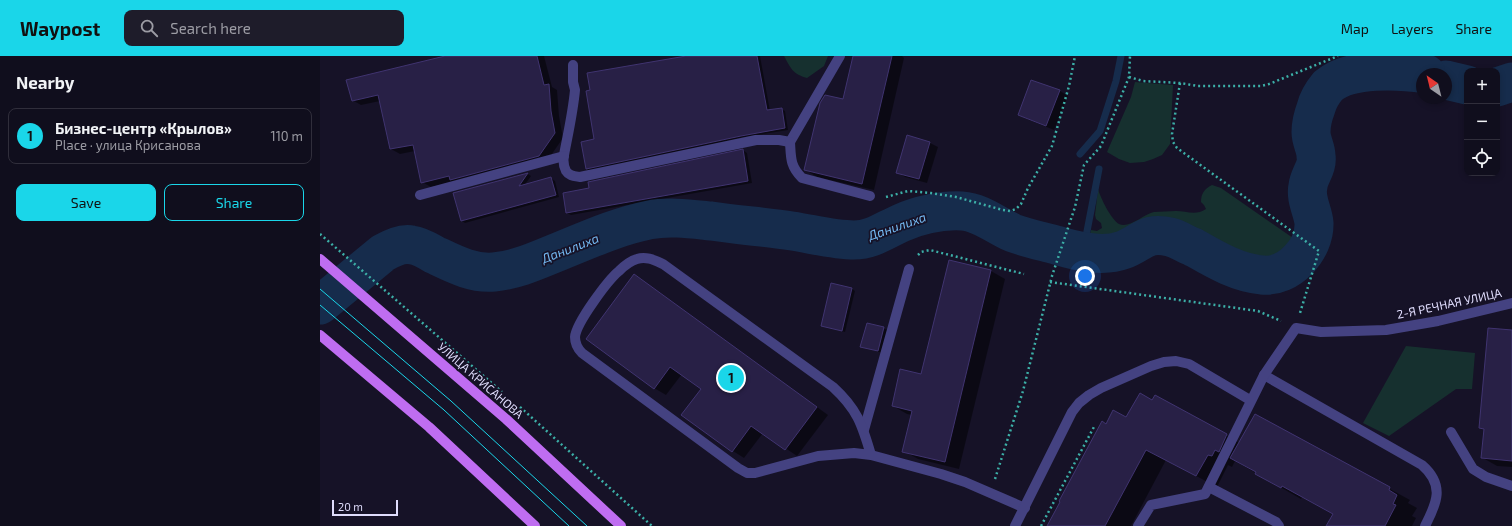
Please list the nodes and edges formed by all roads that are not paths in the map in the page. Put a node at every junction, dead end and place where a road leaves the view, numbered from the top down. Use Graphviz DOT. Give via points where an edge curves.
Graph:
graph roads {
  1 [pos="840,56"];
  2 [pos="573,65"];
  3 [pos="790,142"];
  4 [pos="564,156"];
  5 [pos="420,195"];
  6 [pos="870,196"];
  7 [pos="320,259"];
  8 [pos="910,269"];
  9 [pos="1512,303"];
  10 [pos="320,335"];
  11 [pos="1264,375"];
  12 [pos="1250,400"];
  13 [pos="864,430"];
  14 [pos="1451,432"];
  15 [pos="871,455"];
  16 [pos="1512,486"];
  17 [pos="1209,487"];
  18 [pos="1024,508"];
  19 [pos="620,525"];
  20 [pos="535,526"];
  21 [pos="1015,526"];
  22 [pos="1138,526"];
  23 [pos="1279,526"];
  24 [pos="1424,526"];
  1 -- 3 [label="street"];
  2 -- 4 [label="street" via="575,94"];
  3 -- 4 [label="street" via="756,140 580,177 567,172"];
  3 -- 6 [label="street" via="792,165 802,178"];
  4 -- 5 [label="street"];
  7 -- 19 [label="main road, УЛИЦА КРИСАНОВА" via="506,418"];
  8 -- 13 [label="street"];
  9 -- 11 [label="street, 2-Я РЕЧНАЯ УЛИЦА" via="1438,321 1386,330 1321,332 1296,328"];
  10 -- 20 [label="main road" via="429,427"];
  11 -- 12 [label="street"];
  11 -- 24 [label="street" via="1428,470 1435,484 1436,496 1435,507"];
  12 -- 17 [label="street"];
  12 -- 18 [label="street" via="1189,364 1176,361 1151,366 1101,388 1079,403 1072,412"];
  13 -- 15 [label="street"];
  13 -- 15 [label="street" via="846,398 833,386 663,264 646,257 636,259 619,270 577,329 576,342 582,353 747,473 759,473 802,460 836,454"];
  14 -- 16 [label="street" via="1473,469 1486,477"];
  15 -- 18 [label="street" via="941,474"];
  17 -- 22 [label="street" via="1205,494 1151,505"];
  17 -- 23 [label="street" via="1276,522"];
  18 -- 21 [label="street"];
}
